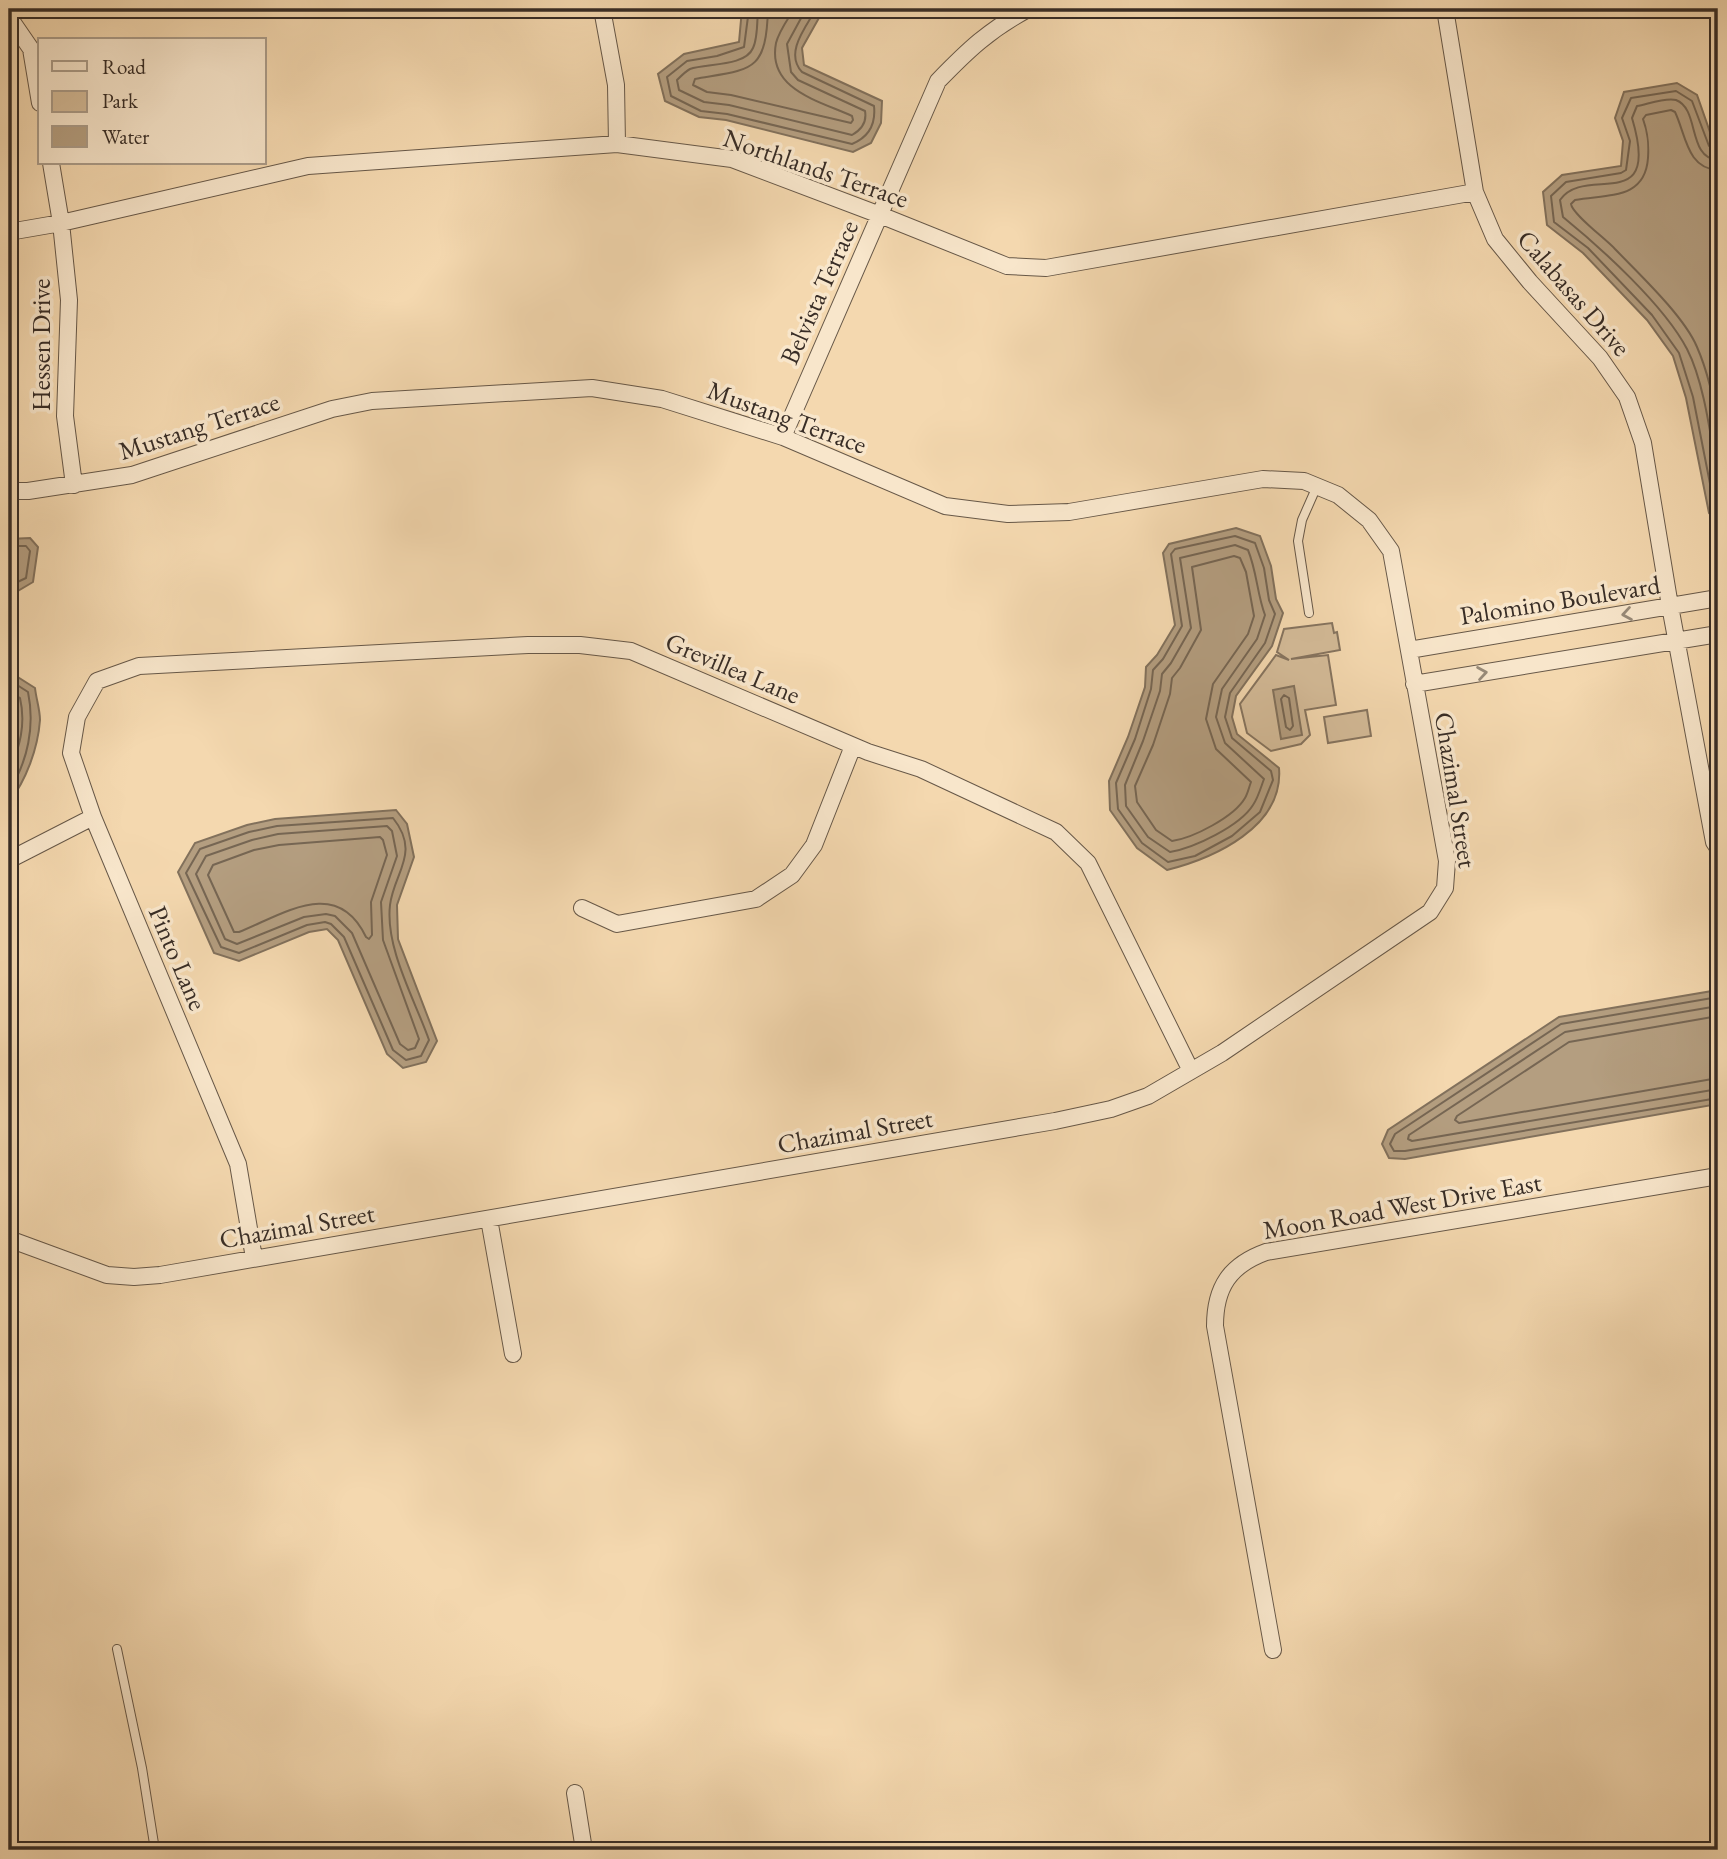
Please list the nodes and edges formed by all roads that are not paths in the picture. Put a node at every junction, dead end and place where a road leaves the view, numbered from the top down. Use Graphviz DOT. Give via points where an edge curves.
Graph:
graph roads {
  1 [pos="602,9"];
  2 [pos="1028,9"];
  3 [pos="1445,9"];
  4 [pos="9,17"];
  5 [pos="38,91"];
  6 [pos="617,144"];
  7 [pos="51,164"];
  8 [pos="1475,192"];
  9 [pos="880,215"];
  10 [pos="61,223"];
  11 [pos="9,232"];
  12 [pos="783,437"];
  13 [pos="74,485"];
  14 [pos="1317,486"];
  15 [pos="9,491"];
  16 [pos="1718,598"];
  17 [pos="1670,607"];
  18 [pos="1309,613"];
  19 [pos="1718,634"];
  20 [pos="1676,641"];
  21 [pos="1409,650"];
  22 [pos="97,681"];
  23 [pos="1414,684"];
  24 [pos="853,746"];
  25 [pos="93,817"];
  26 [pos="1718,848"];
  27 [pos="9,860"];
  28 [pos="582,908"];
  29 [pos="1191,1071"];
  30 [pos="1718,1176"];
  31 [pos="489,1219"];
  32 [pos="9,1239"];
  33 [pos="254,1258"];
  34 [pos="513,1353"];
  35 [pos="117,1648"];
  36 [pos="1273,1650"];
  37 [pos="575,1793"];
  38 [pos="155,1850"];
  39 [pos="584,1850"];
  1 -- 6 [label="street" via="616,85"];
  2 -- 9 [label="street, Belvista Terrace" via="980,39 938,81"];
  3 -- 8 [label="street, Calabasas Drive"];
  4 -- 5 [label="street" via="31,48"];
  6 -- 9 [label="street, Northlands Terrace" via="732,159"];
  6 -- 10 [label="street, Northlands Terrace" via="308,166"];
  7 -- 10 [label="street, Hessen Drive"];
  8 -- 9 [label="street, Northlands Terrace" via="1046,268 1007,266"];
  8 -- 17 [label="street, Calabasas Drive" via="1495,239 1600,358 1627,397 1643,443"];
  9 -- 12 [label="street, Belvista Terrace"];
  10 -- 11 [label="street, Northlands Terrace"];
  10 -- 13 [label="street, Hessen Drive" via="69,300 65,416"];
  12 -- 13 [label="street, Mustang Terrace" via="662,399 592,388 372,401 332,409 132,475"];
  12 -- 14 [label="street, Mustang Terrace" via="945,506 1008,514 1069,512 1264,479"];
  13 -- 15 [label="street, Mustang Terrace"];
  14 -- 18 [label="lane" via="1298,541"];
  14 -- 21 [label="street, Mustang Terrace" via="1338,495 1369,520 1391,551"];
  16 -- 17 [label="street, Palomino Boulevard"];
  17 -- 20 [label="street, Calabasas Drive"];
  17 -- 21 [label="street, Palomino Boulevard, one-way"];
  19 -- 20 [label="street"];
  23 -- 20 [label="street, one-way"];
  20 -- 26 [label="street, Calabasas Drive"];
  21 -- 23 [label="street, Mustang Terrace"];
  22 -- 24 [label="street, Grevillea Lane" via="139,666 580,645 631,651"];
  22 -- 25 [label="street, Pinto Lane" via="77,717 72,753"];
  23 -- 29 [label="street, Chazimal Street" via="1447,862 1445,888 1430,912"];
  24 -- 28 [label="street" via="814,845 792,875 756,898 617,924"];
  24 -- 29 [label="street, Grevillea Lane" via="921,769 1056,832 1088,863"];
  25 -- 27 [label="street"];
  25 -- 33 [label="street, Pinto Lane" via="238,1164"];
  29 -- 31 [label="street, Chazimal Street" via="1148,1096 1097,1112"];
  30 -- 36 [label="street, Moon Road West Drive East" via="1266,1252 1237,1266 1217,1298 1215,1326"];
  31 -- 33 [label="street, Chazimal Street"];
  31 -- 34 [label="street"];
  32 -- 33 [label="street, Chazimal Street" via="107,1275 160,1275"];
  35 -- 38 [label="lane"];
  37 -- 39 [label="street"];
}
